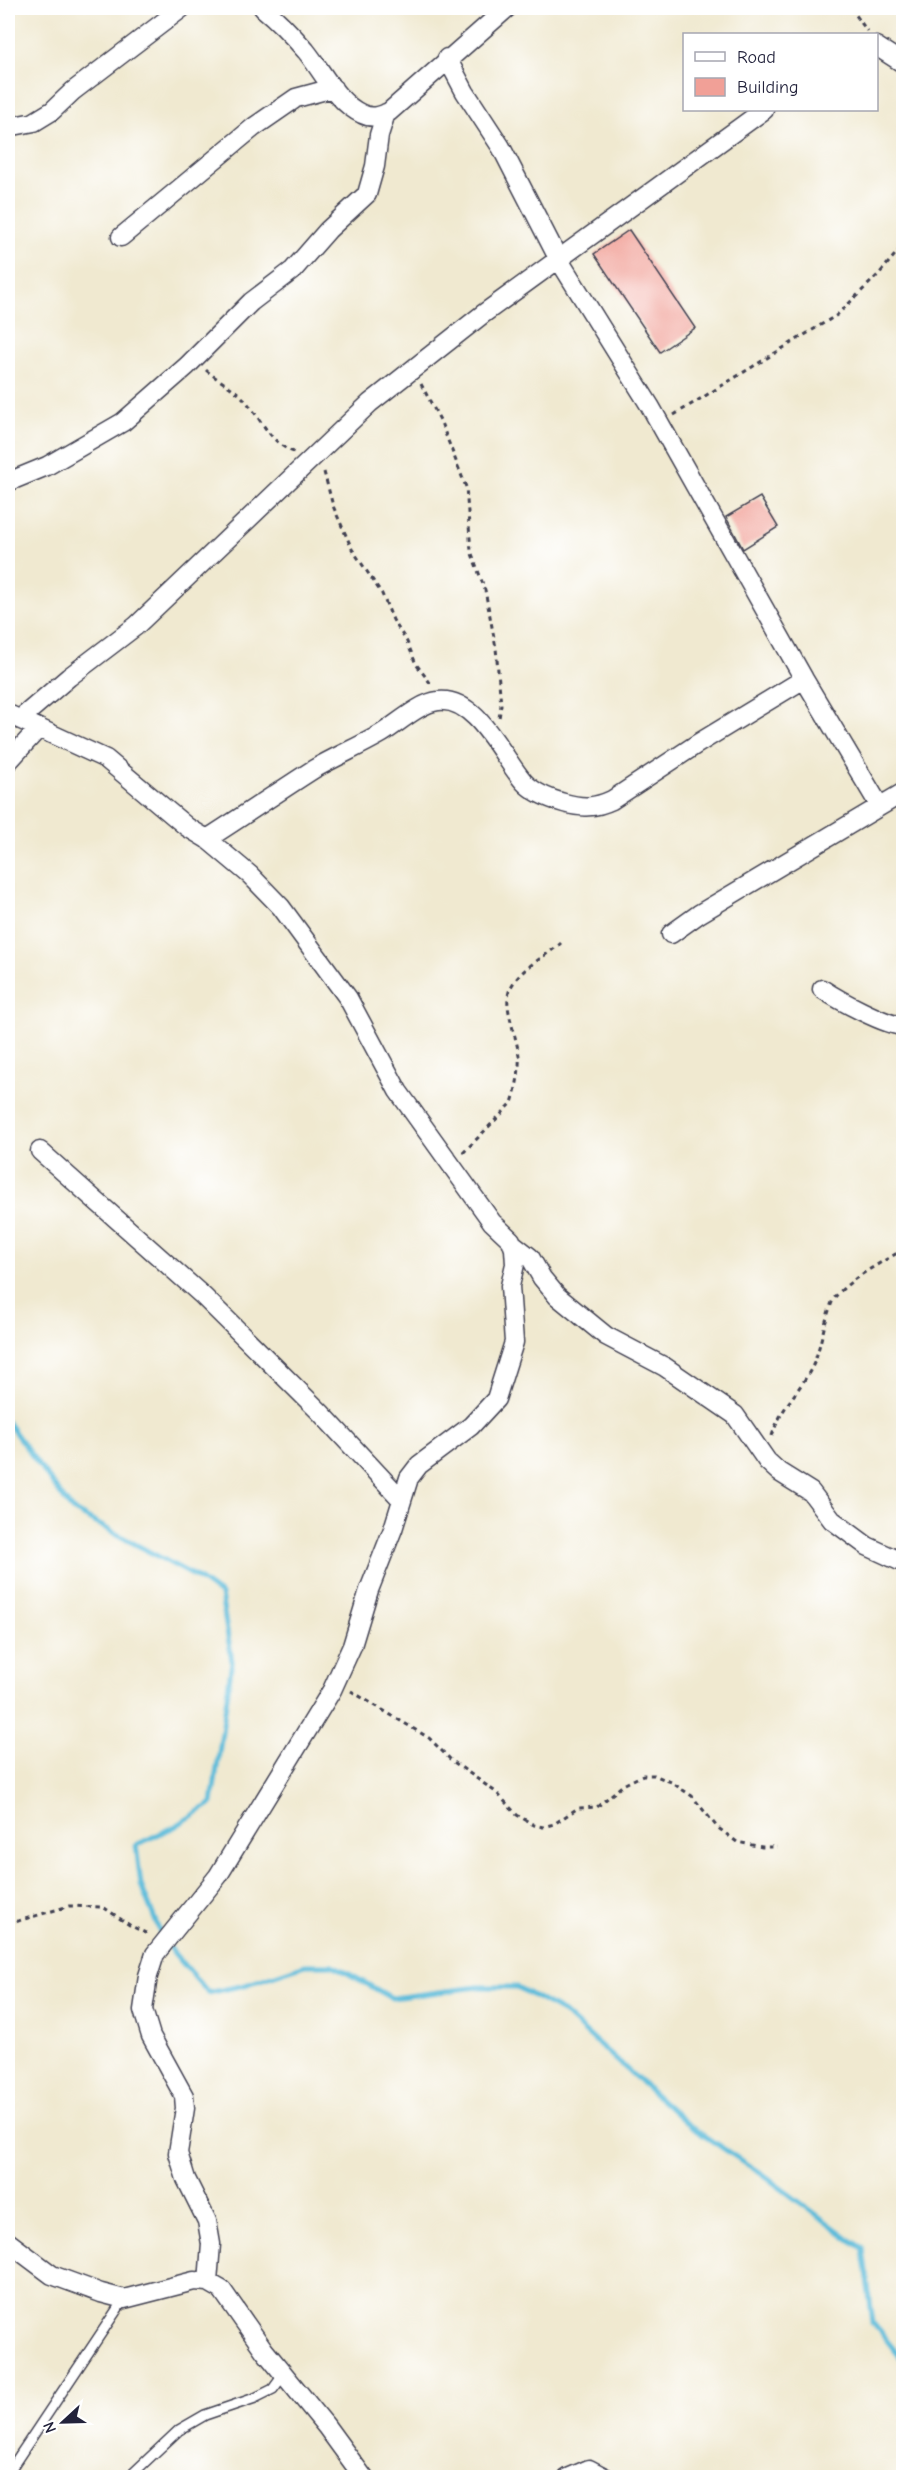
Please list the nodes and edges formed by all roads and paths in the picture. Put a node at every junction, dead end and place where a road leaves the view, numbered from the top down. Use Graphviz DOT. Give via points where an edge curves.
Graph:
graph roads {
  1 [pos="182,8"];
  2 [pos="263,8"];
  3 [pos="507,8"];
  4 [pos="851,8"];
  5 [pos="869,33"];
  6 [pos="878,47"];
  7 [pos="447,58"];
  8 [pos="903,64"];
  9 [pos="333,88"];
  10 [pos="763,111"];
  11 [pos="386,113"];
  12 [pos="8,127"];
  13 [pos="122,237"];
  14 [pos="903,244"];
  15 [pos="559,260"];
  16 [pos="192,360"];
  17 [pos="413,370"];
  18 [pos="660,424"];
  19 [pos="313,458"];
  20 [pos="8,482"];
  21 [pos="804,679"];
  22 [pos="445,702"];
  23 [pos="14,716"];
  24 [pos="38,729"];
  25 [pos="495,740"];
  26 [pos="8,762"];
  27 [pos="901,797"];
  28 [pos="879,805"];
  29 [pos="207,839"];
  30 [pos="671,934"];
  31 [pos="561,943"];
  32 [pos="822,989"];
  33 [pos="903,1026"];
  34 [pos="40,1151"];
  35 [pos="451,1164"];
  36 [pos="512,1243"];
  37 [pos="903,1249"];
  38 [pos="767,1461"];
  39 [pos="402,1500"];
  40 [pos="903,1563"];
  41 [pos="336,1682"];
  42 [pos="777,1847"];
  43 [pos="8,1924"];
  44 [pos="164,1941"];
  45 [pos="8,2242"];
  46 [pos="208,2282"];
  47 [pos="124,2299"];
  48 [pos="284,2374"];
  49 [pos="8,2473"];
  50 [pos="128,2478"];
  51 [pos="364,2478"];
  52 [pos="568,2478"];
  53 [pos="606,2478"];
  1 -- 12 [label="street" via="52,111 34,122"];
  2 -- 9 [label="street" via="282,24"];
  3 -- 7 [label="street"];
  4 -- 5 [label="path"];
  6 -- 8 [label="street"];
  7 -- 11 [label="street"];
  7 -- 15 [label="street" via="501,147"];
  9 -- 11 [label="street" via="361,114 370,117"];
  9 -- 13 [label="street" via="296,98 254,127"];
  10 -- 15 [label="street"];
  11 -- 16 [label="street" via="367,194 293,270 251,302"];
  14 -- 18 [label="path" via="837,315"];
  15 -- 17 [label="street"];
  15 -- 18 [label="street"];
  16 -- 19 [label="path" via="242,396 280,445"];
  16 -- 20 [label="street" via="123,422 47,466"];
  17 -- 19 [label="street" via="370,403"];
  17 -- 25 [label="path" via="440,420 466,487 471,551 485,590 498,667 501,705"];
  18 -- 21 [label="street"];
  19 -- 22 [label="path" via="326,477 333,506 352,549 382,594 416,664"];
  19 -- 23 [label="street" via="136,626"];
  21 -- 25 [label="street" via="598,806 580,807 536,791 524,782"];
  21 -- 28 [label="street"];
  22 -- 25 [label="street" via="455,703 469,713"];
  22 -- 29 [label="street" via="427,705 316,768"];
  23 -- 24 [label="street"];
  24 -- 26 [label="street"];
  24 -- 29 [label="street" via="106,759 187,827"];
  27 -- 28 [label="street"];
  28 -- 30 [label="street"];
  29 -- 35 [label="street" via="281,907 348,998 398,1091"];
  31 -- 35 [label="path" via="528,967 509,991 508,1007 519,1061 512,1103"];
  32 -- 33 [label="street"];
  34 -- 39 [label="street" via="203,1296"];
  35 -- 36 [label="street"];
  36 -- 38 [label="street" via="530,1257 557,1296 606,1336 665,1367 735,1415"];
  36 -- 39 [label="street" via="515,1264 510,1304 514,1342 496,1400 471,1426 419,1465 409,1478"];
  37 -- 38 [label="path" via="834,1298 814,1363 777,1418"];
  38 -- 40 [label="street" via="811,1492 832,1520 848,1532"];
  39 -- 41 [label="street"];
  41 -- 42 [label="path" via="429,1738 534,1826 554,1824 578,1808 597,1807 643,1774 671,1782 692,1796 717,1827 737,1842"];
  41 -- 44 [label="street" via="218,1876"];
  43 -- 44 [label="path" via="69,1906 103,1907"];
  44 -- 46 [label="street" via="148,1976 143,2010 151,2036 184,2096 178,2153 207,2221 211,2244"];
  45 -- 47 [label="street" via="52,2275"];
  46 -- 47 [label="street" via="184,2283"];
  46 -- 48 [label="street" via="232,2302"];
  47 -- 49 [label="lane"];
  48 -- 50 [label="lane" via="273,2389 205,2415 179,2430"];
  48 -- 51 [label="street"];
  52 -- 53 [label="street" via="589,2469"];
}
